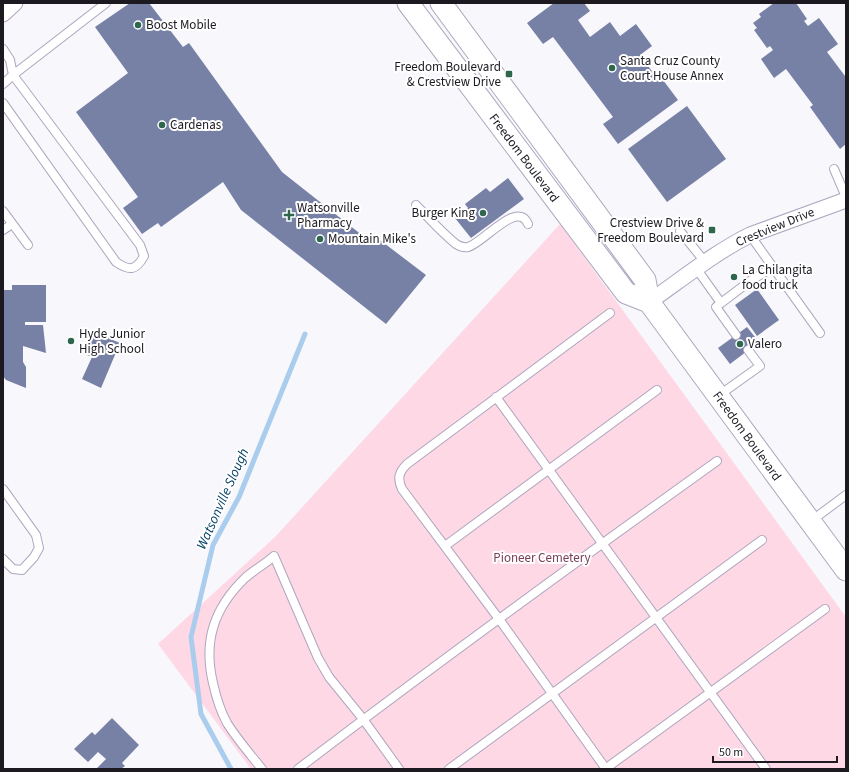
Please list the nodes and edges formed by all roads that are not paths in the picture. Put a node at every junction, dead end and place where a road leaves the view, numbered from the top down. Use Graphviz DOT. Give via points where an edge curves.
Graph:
graph roads {
  1 [pos="15,3"];
  2 [pos="106,3"];
  3 [pos="408,3"];
  4 [pos="441,3"];
  5 [pos="3,14"];
  6 [pos="3,49"];
  7 [pos="13,75"];
  8 [pos="3,84"];
  9 [pos="3,103"];
  10 [pos="834,169"];
  11 [pos="846,197"];
  12 [pos="846,200"];
  13 [pos="416,205"];
  14 [pos="3,211"];
  15 [pos="12,224"];
  16 [pos="528,224"];
  17 [pos="3,230"];
  18 [pos="680,231"];
  19 [pos="750,235"];
  20 [pos="28,245"];
  21 [pos="700,265"];
  22 [pos="773,267"];
  23 [pos="649,302"];
  24 [pos="721,303"];
  25 [pos="610,313"];
  26 [pos="820,333"];
  27 [pos="736,335"];
  28 [pos="748,350"];
  29 [pos="657,390"];
  30 [pos="718,396"];
  31 [pos="496,397"];
  32 [pos="717,461"];
  33 [pos="548,471"];
  34 [pos="4,493"];
  35 [pos="846,495"];
  36 [pos="810,522"];
  37 [pos="762,540"];
  38 [pos="603,543"];
  39 [pos="445,546"];
  40 [pos="3,559"];
  41 [pos="846,570"];
  42 [pos="825,609"];
  43 [pos="656,617"];
  44 [pos="499,620"];
  45 [pos="710,693"];
  46 [pos="552,694"];
  47 [pos="363,719"];
  48 [pos="762,768"];
  49 [pos="262,769"];
  50 [pos="298,769"];
  51 [pos="399,769"];
  52 [pos="448,769"];
  53 [pos="606,769"];
  1 -- 5 [label="street"];
  2 -- 7 [label="lane"];
  3 -- 23 [label="main road, Freedom Boulevard" via="626,293"];
  4 -- 23 [label="main road, Freedom Boulevard" via="645,280"];
  6 -- 7 [label="lane" via="10,60"];
  7 -- 8 [label="lane"];
  7 -- 9 [label="lane" via="140,245 144,256 140,264 134,268 125,268 116,262"];
  10 -- 11 [label="lane"];
  12 -- 19 [label="street, Crestview Drive"];
  13 -- 16 [label="lane" via="455,244 465,247 473,245 514,216 523,217"];
  14 -- 15 [label="lane"];
  15 -- 17 [label="lane"];
  15 -- 20 [label="lane"];
  18 -- 21 [label="lane"];
  19 -- 21 [label="street, Crestview Drive" via="724,248"];
  19 -- 22 [label="lane"];
  21 -- 23 [label="street, Crestview Drive"];
  21 -- 24 [label="lane"];
  22 -- 24 [label="lane"];
  22 -- 26 [label="lane"];
  23 -- 30 [label="main road, Freedom Boulevard"];
  24 -- 27 [label="lane" via="716,307"];
  25 -- 31 [label="lane"];
  28 -- 30 [label="lane" via="760,366"];
  29 -- 33 [label="lane"];
  30 -- 36 [label="main road, Freedom Boulevard"];
  31 -- 33 [label="lane"];
  31 -- 39 [label="lane" via="407,464 399,475 402,489"];
  32 -- 38 [label="lane"];
  33 -- 38 [label="lane"];
  33 -- 39 [label="lane"];
  34 -- 40 [label="lane" via="36,535 39,548 22,570 13,569"];
  35 -- 36 [label="lane"];
  36 -- 41 [label="main road, Freedom Boulevard"];
  37 -- 43 [label="lane"];
  38 -- 43 [label="lane"];
  38 -- 44 [label="lane"];
  39 -- 44 [label="lane"];
  42 -- 45 [label="lane"];
  43 -- 45 [label="lane"];
  43 -- 46 [label="lane"];
  44 -- 46 [label="lane"];
  44 -- 47 [label="lane"];
  45 -- 48 [label="lane"];
  45 -- 53 [label="lane"];
  46 -- 52 [label="lane"];
  46 -- 53 [label="lane"];
  47 -- 49 [label="lane" via="318,658 274,556 246,578 222,605 214,622 209,660 219,707 227,723"];
  47 -- 50 [label="lane"];
  47 -- 51 [label="lane"];
}
